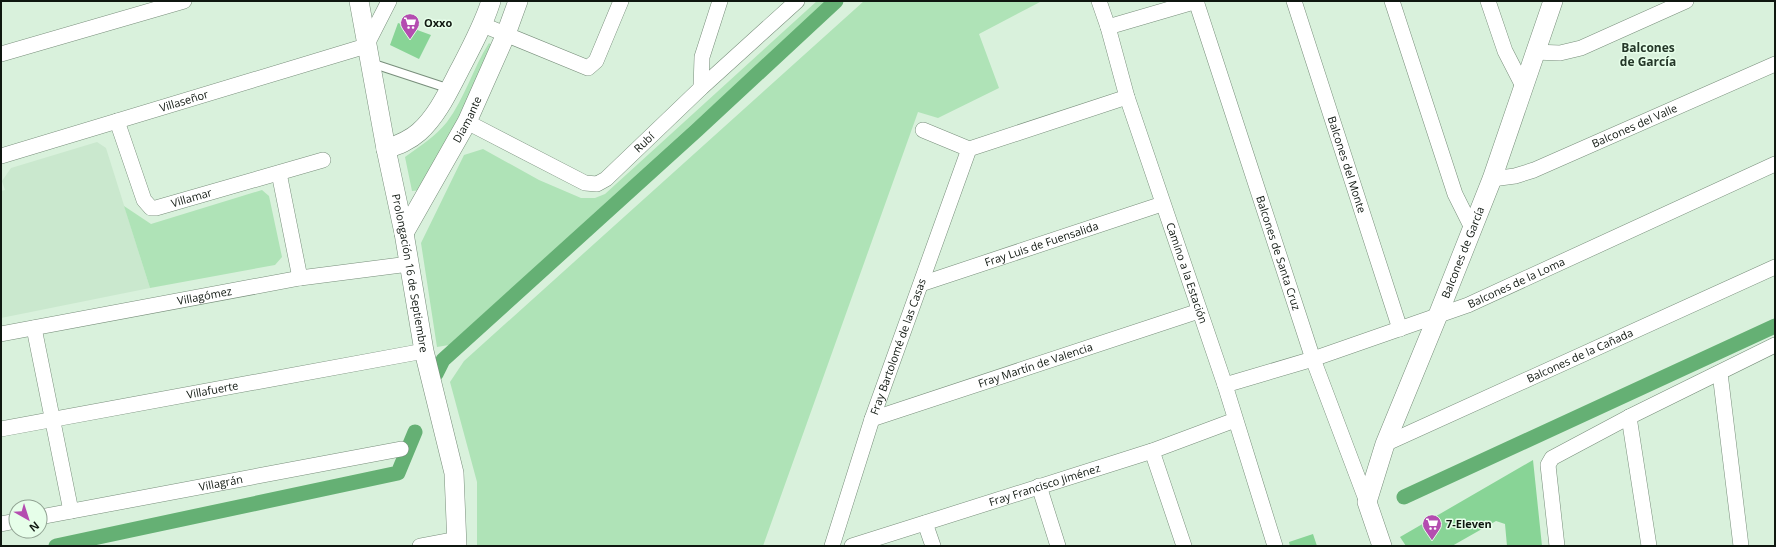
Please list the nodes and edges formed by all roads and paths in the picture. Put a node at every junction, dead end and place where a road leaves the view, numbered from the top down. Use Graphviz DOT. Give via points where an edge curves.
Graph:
graph roads {
  1 [pos="184,1"];
  2 [pos="359,1"];
  3 [pos="389,1"];
  4 [pos="492,1"];
  5 [pos="518,1"];
  6 [pos="621,1"];
  7 [pos="720,1"];
  8 [pos="797,1"];
  9 [pos="1099,1"];
  10 [pos="1197,1"];
  11 [pos="1294,1"];
  12 [pos="1392,1"];
  13 [pos="1488,1"];
  14 [pos="1553,1"];
  15 [pos="1686,1"];
  16 [pos="483,25"];
  17 [pos="1108,27"];
  18 [pos="506,34"];
  19 [pos="1534,52"];
  20 [pos="1,54"];
  21 [pos="368,54"];
  22 [pos="1775,64"];
  23 [pos="1523,86"];
  24 [pos="701,88"];
  25 [pos="450,89"];
  26 [pos="1127,96"];
  27 [pos="117,121"];
  28 [pos="467,122"];
  29 [pos="923,130"];
  30 [pos="386,149"];
  31 [pos="969,150"];
  32 [pos="1,156"];
  33 [pos="323,160"];
  34 [pos="1775,164"];
  35 [pos="279,173"];
  36 [pos="1492,179"];
  37 [pos="1162,204"];
  38 [pos="1472,228"];
  39 [pos="404,233"];
  40 [pos="409,264"];
  41 [pos="1775,267"];
  42 [pos="300,278"];
  43 [pos="921,284"];
  44 [pos="1199,311"];
  45 [pos="1438,315"];
  46 [pos="34,328"];
  47 [pos="1400,329"];
  48 [pos="1,334"];
  49 [pos="1775,345"];
  50 [pos="424,351"];
  51 [pos="1313,359"];
  52 [pos="1720,373"];
  53 [pos="1225,385"];
  54 [pos="1629,417"];
  55 [pos="53,419"];
  56 [pos="872,419"];
  57 [pos="1235,420"];
  58 [pos="1,428"];
  59 [pos="1385,444"];
  60 [pos="401,449"];
  61 [pos="1152,450"];
  62 [pos="1039,486"];
  63 [pos="1367,502"];
  64 [pos="71,511"];
  65 [pos="48,515"];
  66 [pos="925,523"];
  67 [pos="457,543"];
  68 [pos="420,546"];
  69 [pos="832,546"];
  70 [pos="852,546"];
  71 [pos="933,546"];
  72 [pos="1058,546"];
  73 [pos="1184,546"];
  74 [pos="1275,546"];
  75 [pos="1382,546"];
  76 [pos="1557,546"];
  77 [pos="1649,546"];
  78 [pos="1742,546"];
  1 -- 20 [label="street"];
  2 -- 21 [label="street, Prolongación 16 de Septiembre"];
  3 -- 21 [label="street"];
  4 -- 16 [label="street"];
  5 -- 18 [label="street, Diamante"];
  6 -- 18 [label="street" via="596,61 588,68"];
  7 -- 24 [label="street" via="702,57"];
  8 -- 24 [label="street, Rubí"];
  9 -- 17 [label="street, Camino a la Estación"];
  10 -- 17 [label="street"];
  10 -- 51 [label="street, Balcones de Santa Cruz"];
  11 -- 47 [label="street, Balcones del Monte"];
  12 -- 38 [label="street" via="1455,194"];
  13 -- 23 [label="street" via="1505,51"];
  14 -- 19 [label="street, Balcones de García"];
  15 -- 19 [label="street" via="1581,48 1560,53"];
  16 -- 18 [label="street"];
  16 -- 25 [label="street"];
  17 -- 26 [label="street, Camino a la Estación"];
  18 -- 28 [label="street, Diamante"];
  19 -- 23 [label="street, Balcones de García"];
  21 -- 25 [label="lane"];
  21 -- 27 [label="street, Villaseñor"];
  21 -- 30 [label="street, Prolongación 16 de Septiembre"];
  22 -- 36 [label="street, Balcones del Valle" via="1534,170"];
  23 -- 36 [label="street, Balcones de García"];
  24 -- 28 [label="street, Rubí" via="606,179 597,184 585,183"];
  25 -- 30 [label="street" via="435,114 419,132 401,144"];
  26 -- 31 [label="street"];
  26 -- 37 [label="street, Camino a la Estación"];
  27 -- 32 [label="street, Villaseñor"];
  27 -- 35 [label="street, Villamar" via="144,200 151,208"];
  28 -- 39 [label="street, Diamante"];
  29 -- 31 [label="street"];
  30 -- 39 [label="street, Prolongación 16 de Septiembre"];
  31 -- 43 [label="street, Fray Bartolomé de las Casas"];
  33 -- 35 [label="street, Villamar"];
  34 -- 45 [label="street, Balcones de la Loma" via="1468,305"];
  35 -- 42 [label="street"];
  36 -- 38 [label="street, Balcones de García"];
  37 -- 43 [label="street, Fray Luis de Fuensalida"];
  37 -- 44 [label="street, Camino a la Estación"];
  38 -- 45 [label="street, Balcones de García"];
  39 -- 40 [label="street, Prolongación 16 de Septiembre"];
  40 -- 42 [label="street, Villagómez"];
  40 -- 50 [label="street, Prolongación 16 de Septiembre"];
  41 -- 59 [label="street, Balcones de la Cañada"];
  42 -- 46 [label="street, Villagómez"];
  43 -- 56 [label="street, Fray Bartolomé de las Casas"];
  44 -- 53 [label="street, Camino a la Estación"];
  44 -- 56 [label="street, Fray Martín de Valencia"];
  45 -- 47 [label="street, Balcones de la Loma"];
  45 -- 59 [label="street, Balcones de García"];
  46 -- 48 [label="street, Villagómez"];
  46 -- 55 [label="street"];
  47 -- 51 [label="street, Balcones de la Loma"];
  49 -- 52 [label="street"];
  50 -- 55 [label="street, Villafuerte"];
  50 -- 67 [label="street, Prolongación 16 de Septiembre" via="454,473"];
  51 -- 53 [label="street, Balcones de la Loma"];
  51 -- 63 [label="street, Balcones de Santa Cruz"];
  52 -- 54 [label="street"];
  52 -- 78 [label="street"];
  53 -- 57 [label="street, Camino a la Estación"];
  54 -- 76 [label="street" via="1552,458 1548,465"];
  54 -- 77 [label="street"];
  55 -- 58 [label="street, Villafuerte"];
  55 -- 64 [label="street"];
  56 -- 69 [label="street, Fray Bartolomé de las Casas"];
  57 -- 61 [label="street, Fray Francisco Jiménez"];
  57 -- 74 [label="street, Camino a la Estación"];
  59 -- 63 [label="street, Balcones de García"];
  60 -- 64 [label="street, Villagrán"];
  61 -- 62 [label="street, Fray Francisco Jiménez"];
  61 -- 73 [label="street"];
  62 -- 66 [label="street, Fray Francisco Jiménez"];
  62 -- 72 [label="street"];
  63 -- 75 [label="street"];
  64 -- 65 [label="street, Villagrán"];
  66 -- 70 [label="street, Fray Francisco Jiménez"];
  66 -- 71 [label="street"];
  67 -- 68 [label="street"];
}
